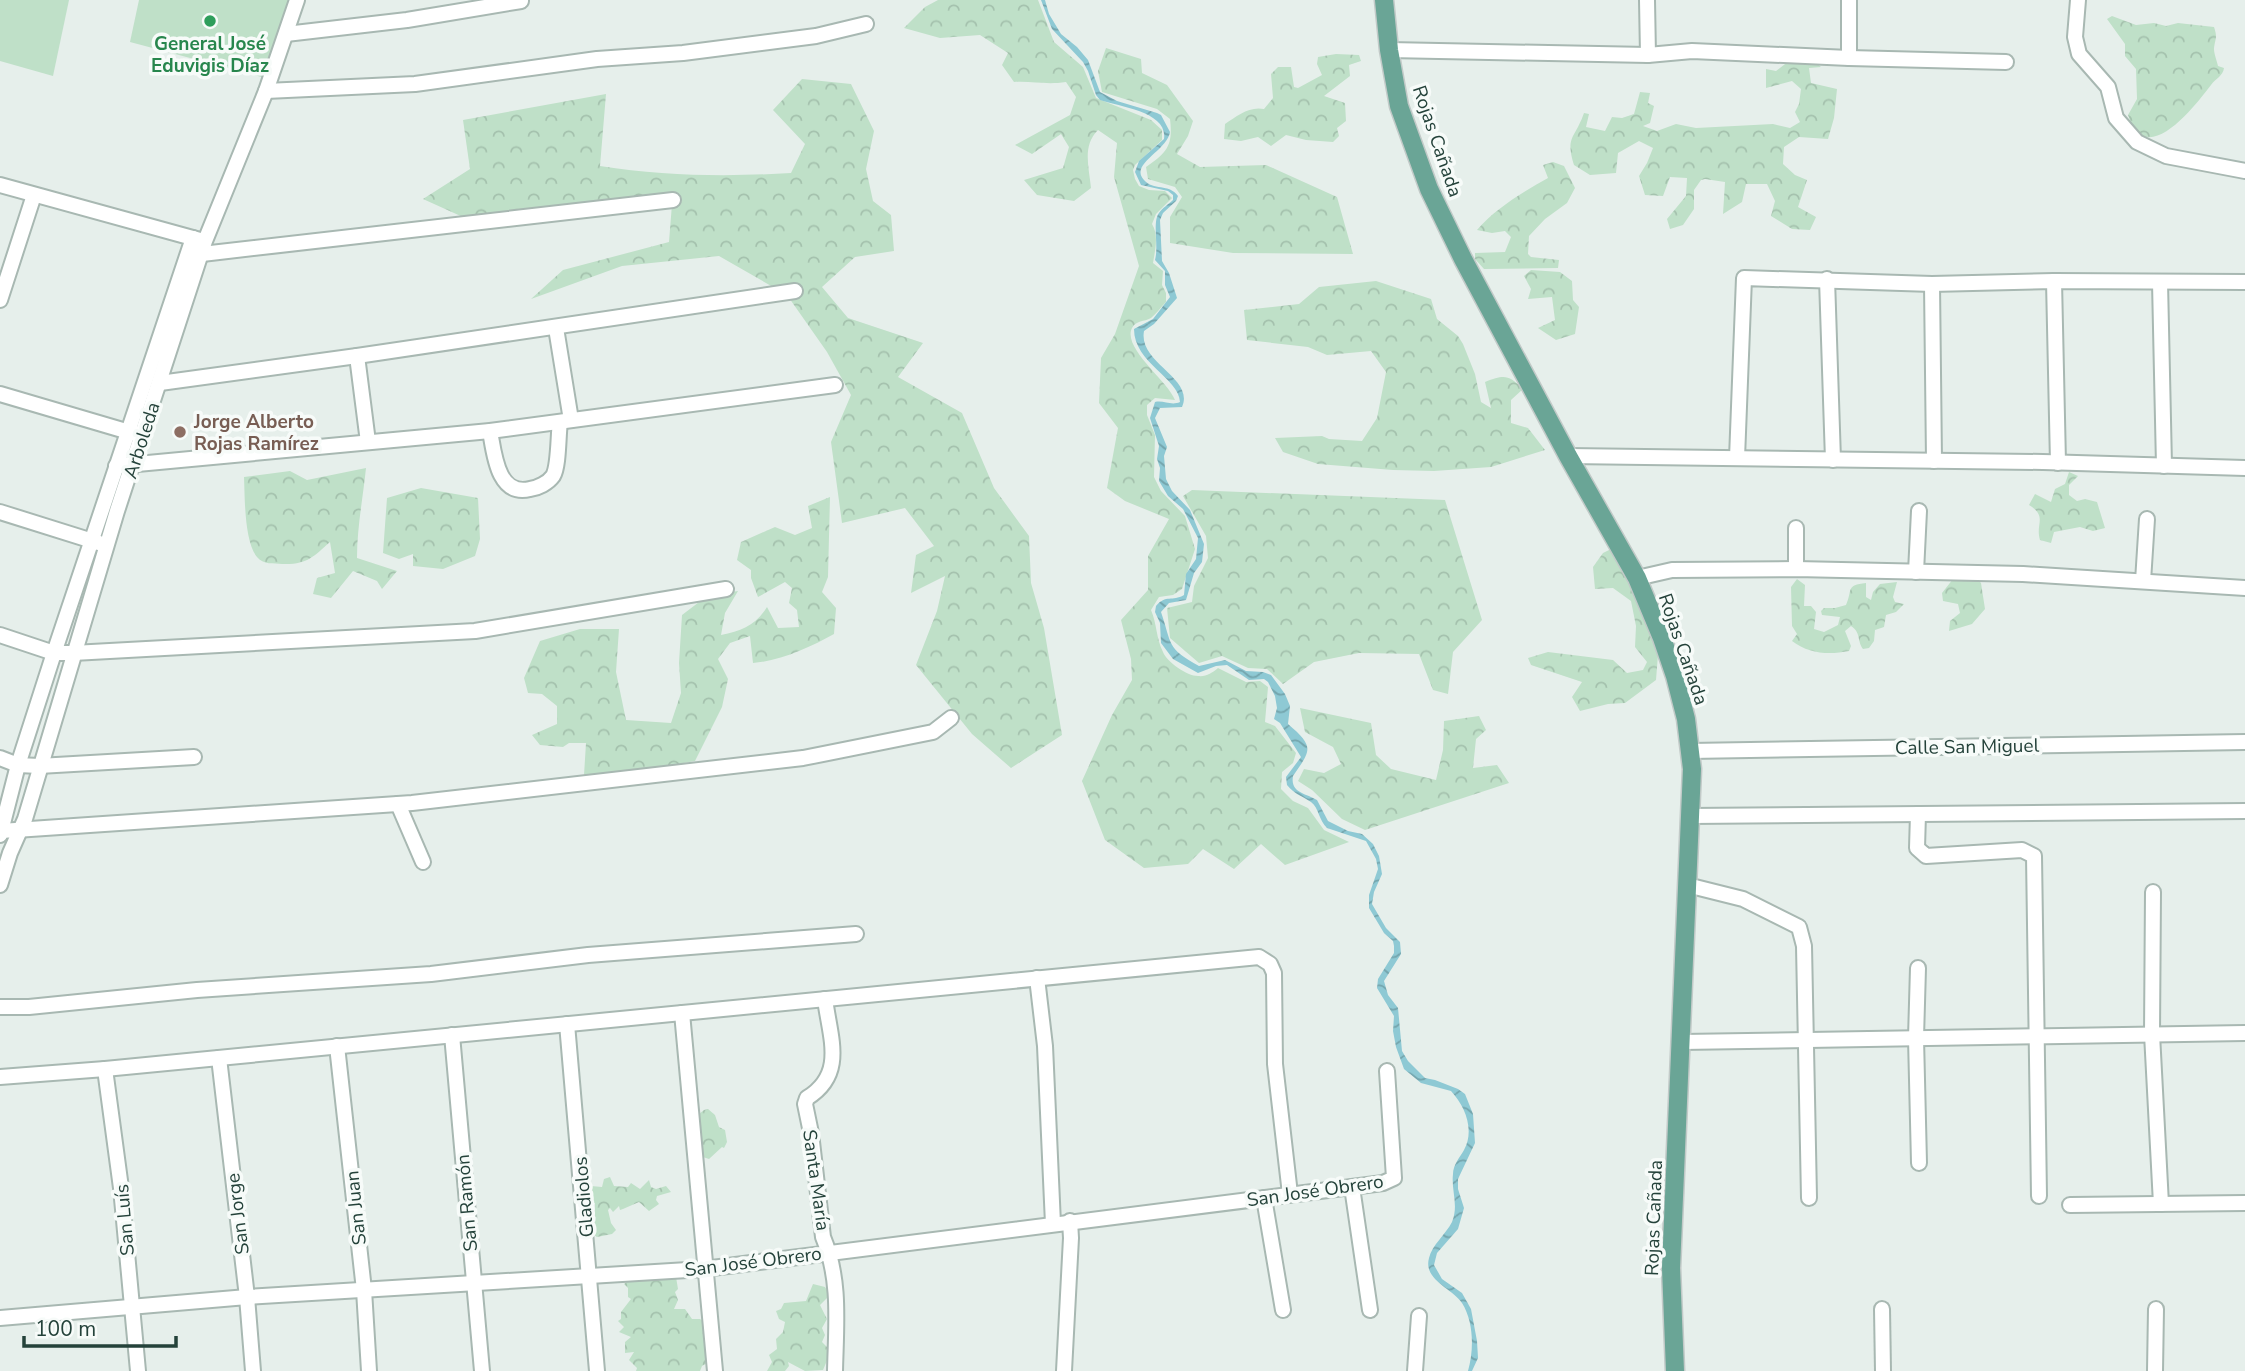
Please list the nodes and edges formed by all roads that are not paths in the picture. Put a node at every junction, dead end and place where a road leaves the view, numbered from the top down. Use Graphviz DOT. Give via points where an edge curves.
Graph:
graph roads {
  1 [pos="297,0"];
  2 [pos="1384,0"];
  3 [pos="1647,0"];
  4 [pos="1849,0"];
  5 [pos="2078,0"];
  6 [pos="522,1"];
  7 [pos="866,24"];
  8 [pos="286,34"];
  9 [pos="1389,50"];
  10 [pos="1648,55"];
  11 [pos="1849,58"];
  12 [pos="2006,62"];
  13 [pos="266,91"];
  14 [pos="2245,171"];
  15 [pos="0,185"];
  16 [pos="34,195"];
  17 [pos="673,200"];
  18 [pos="200,245"];
  19 [pos="1827,279"];
  20 [pos="2054,281"];
  21 [pos="2160,282"];
  22 [pos="2245,282"];
  23 [pos="1932,284"];
  24 [pos="795,291"];
  25 [pos="0,300"];
  26 [pos="556,328"];
  27 [pos="357,356"];
  28 [pos="160,383"];
  29 [pos="835,385"];
  30 [pos="0,394"];
  31 [pos="565,421"];
  32 [pos="489,430"];
  33 [pos="135,434"];
  34 [pos="368,442"];
  35 [pos="1568,456"];
  36 [pos="1737,458"];
  37 [pos="1833,460"];
  38 [pos="1934,461"];
  39 [pos="2058,463"];
  40 [pos="132,465"];
  41 [pos="116,466"];
  42 [pos="2164,466"];
  43 [pos="2245,468"];
  44 [pos="1919,511"];
  45 [pos="0,512"];
  46 [pos="2147,519"];
  47 [pos="1796,528"];
  48 [pos="91,540"];
  49 [pos="106,545"];
  50 [pos="1796,569"];
  51 [pos="1916,572"];
  52 [pos="1637,578"];
  53 [pos="2143,581"];
  54 [pos="2245,587"];
  55 [pos="726,589"];
  56 [pos="0,635"];
  57 [pos="54,653"];
  58 [pos="74,653"];
  59 [pos="951,718"];
  60 [pos="2245,742"];
  61 [pos="1690,751"];
  62 [pos="194,757"];
  63 [pos="0,758"];
  64 [pos="18,765"];
  65 [pos="39,766"];
  66 [pos="398,804"];
  67 [pos="2245,811"];
  68 [pos="1918,814"];
  69 [pos="1690,816"];
  70 [pos="20,830"];
  71 [pos="1,833"];
  72 [pos="423,862"];
  73 [pos="0,881"];
  74 [pos="1687,885"];
  75 [pos="2153,892"];
  76 [pos="856,934"];
  77 [pos="1918,968"];
  78 [pos="1037,978"];
  79 [pos="825,999"];
  80 [pos="0,1007"];
  81 [pos="682,1013"];
  82 [pos="567,1024"];
  83 [pos="2245,1032"];
  84 [pos="2152,1034"];
  85 [pos="452,1035"];
  86 [pos="2038,1036"];
  87 [pos="1916,1038"];
  88 [pos="1806,1040"];
  89 [pos="1682,1042"];
  90 [pos="337,1046"];
  91 [pos="219,1058"];
  92 [pos="105,1069"];
  93 [pos="1387,1071"];
  94 [pos="0,1077"];
  95 [pos="1919,1163"];
  96 [pos="1352,1187"];
  97 [pos="1290,1194"];
  98 [pos="2039,1196"];
  99 [pos="1264,1198"];
  100 [pos="1809,1198"];
  101 [pos="2245,1203"];
  102 [pos="2161,1204"];
  103 [pos="2070,1205"];
  104 [pos="1070,1222"];
  105 [pos="1052,1224"];
  106 [pos="830,1252"];
  107 [pos="704,1269"];
  108 [pos="590,1275"];
  109 [pos="473,1283"];
  110 [pos="364,1290"];
  111 [pos="247,1297"];
  112 [pos="132,1306"];
  113 [pos="1882,1308"];
  114 [pos="2156,1309"];
  115 [pos="1283,1310"];
  116 [pos="1370,1310"];
  117 [pos="1419,1315"];
  118 [pos="0,1318"];
  119 [pos="138,1371"];
  120 [pos="253,1371"];
  121 [pos="369,1371"];
  122 [pos="482,1371"];
  123 [pos="597,1371"];
  124 [pos="715,1371"];
  125 [pos="835,1371"];
  126 [pos="1064,1371"];
  127 [pos="1415,1371"];
  128 [pos="1675,1371"];
  129 [pos="1883,1371"];
  130 [pos="2155,1371"];
  1 -- 8 [label="street, Arboleda"];
  2 -- 9 [label="main road, Rojas Cañada"];
  3 -- 10 [label="street"];
  4 -- 11 [label="street"];
  5 -- 14 [label="street" via="2075,37 2079,54 2108,87 2116,118 2137,142 2166,156"];
  6 -- 8 [label="street"];
  7 -- 13 [label="street" via="816,36 415,84"];
  8 -- 13 [label="street, Arboleda"];
  9 -- 10 [label="street"];
  9 -- 35 [label="main road, Rojas Cañada" via="1399,106 1429,189"];
  10 -- 11 [label="street" via="1692,51"];
  11 -- 12 [label="street"];
  13 -- 18 [label="street, Arboleda"];
  15 -- 16 [label="street"];
  16 -- 18 [label="street"];
  16 -- 25 [label="street"];
  17 -- 18 [label="street"];
  18 -- 28 [label="street, Arboleda"];
  18 -- 33 [label="street, Arboleda"];
  19 -- 23 [label="street"];
  19 -- 36 [label="street" via="1744,278"];
  19 -- 37 [label="street"];
  20 -- 21 [label="street"];
  20 -- 23 [label="street"];
  20 -- 39 [label="street"];
  21 -- 22 [label="street"];
  21 -- 42 [label="street"];
  23 -- 38 [label="street"];
  24 -- 26 [label="street"];
  26 -- 27 [label="street"];
  26 -- 31 [label="street"];
  27 -- 28 [label="street"];
  27 -- 34 [label="street"];
  28 -- 33 [label="street, Arboleda"];
  29 -- 31 [label="street"];
  30 -- 33 [label="street"];
  31 -- 32 [label="street"];
  31 -- 32 [label="street" via="555,474 531,489 510,486 499,475"];
  32 -- 34 [label="street"];
  33 -- 40 [label="street, Arboleda"];
  33 -- 41 [label="street, Arboleda"];
  34 -- 40 [label="street"];
  35 -- 36 [label="street"];
  35 -- 52 [label="main road, Rojas Cañada"];
  36 -- 37 [label="street"];
  37 -- 38 [label="street"];
  38 -- 39 [label="street"];
  39 -- 42 [label="street"];
  40 -- 41 [label="street"];
  40 -- 49 [label="street, Arboleda"];
  41 -- 48 [label="street, Arboleda"];
  42 -- 43 [label="street"];
  44 -- 51 [label="street"];
  45 -- 48 [label="street"];
  46 -- 53 [label="street"];
  47 -- 50 [label="street"];
  48 -- 49 [label="street"];
  48 -- 57 [label="street, Arboleda"];
  49 -- 58 [label="street, Arboleda"];
  50 -- 51 [label="street"];
  50 -- 52 [label="street" via="1672,570"];
  51 -- 53 [label="street"];
  52 -- 61 [label="main road, Rojas Cañada" via="1675,676"];
  53 -- 54 [label="street"];
  55 -- 58 [label="street" via="475,631"];
  56 -- 57 [label="street"];
  57 -- 58 [label="street"];
  57 -- 64 [label="street, Arboleda"];
  58 -- 65 [label="street, Arboleda"];
  59 -- 66 [label="street" via="933,732 803,758"];
  60 -- 61 [label="street, Calle San Miguel"];
  61 -- 69 [label="main road, Rojas Cañada"];
  62 -- 65 [label="street"];
  63 -- 64 [label="street"];
  64 -- 65 [label="street"];
  64 -- 71 [label="street, Arboleda"];
  65 -- 70 [label="street, Arboleda"];
  66 -- 70 [label="street"];
  66 -- 72 [label="street"];
  67 -- 68 [label="street"];
  68 -- 69 [label="street"];
  68 -- 86 [label="street" via="1917,848 1926,856 2022,850 2034,856"];
  69 -- 74 [label="main road, Rojas Cañada"];
  70 -- 71 [label="street"];
  70 -- 73 [label="street, Arboleda"];
  74 -- 88 [label="street" via="1743,899 1799,927 1804,946"];
  74 -- 89 [label="main road, Rojas Cañada"];
  75 -- 84 [label="street"];
  76 -- 80 [label="street" via="588,955 431,974"];
  77 -- 87 [label="street"];
  78 -- 79 [label="street"];
  78 -- 97 [label="street" via="1259,957 1270,964 1274,973 1275,1064"];
  78 -- 105 [label="street" via="1045,1046"];
  79 -- 81 [label="street"];
  79 -- 106 [label="street, Santa María" via="832,1071 805,1104 823,1237"];
  81 -- 82 [label="street"];
  81 -- 107 [label="street"];
  82 -- 85 [label="street"];
  82 -- 108 [label="street, Gladiolos"];
  83 -- 84 [label="street"];
  84 -- 86 [label="street"];
  84 -- 102 [label="street"];
  85 -- 90 [label="street"];
  85 -- 109 [label="street, San Ramón"];
  86 -- 87 [label="street"];
  86 -- 98 [label="street"];
  87 -- 88 [label="street"];
  87 -- 95 [label="street"];
  88 -- 89 [label="street"];
  88 -- 100 [label="street"];
  89 -- 128 [label="main road, Rojas Cañada" via="1671,1268"];
  90 -- 91 [label="street"];
  90 -- 110 [label="street, San Juan"];
  91 -- 92 [label="street"];
  91 -- 111 [label="street, San Jorge"];
  92 -- 94 [label="street"];
  92 -- 112 [label="street, San Luís"];
  93 -- 96 [label="street, San José Obrero" via="1394,1178"];
  96 -- 97 [label="street, San José Obrero"];
  96 -- 116 [label="street"];
  97 -- 99 [label="street, San José Obrero"];
  99 -- 104 [label="street, San José Obrero"];
  99 -- 115 [label="street"];
  101 -- 102 [label="street"];
  102 -- 103 [label="street"];
  104 -- 105 [label="street, San José Obrero"];
  104 -- 126 [label="street"];
  105 -- 106 [label="street, San José Obrero"];
  106 -- 107 [label="street, San José Obrero"];
  106 -- 125 [label="street, Santa María" via="837,1290"];
  107 -- 108 [label="street, San José Obrero"];
  107 -- 124 [label="street"];
  108 -- 109 [label="street, San José Obrero"];
  108 -- 123 [label="street, Gladiolos"];
  109 -- 110 [label="street, San José Obrero"];
  109 -- 122 [label="street, San Ramón"];
  110 -- 111 [label="street, San José Obrero"];
  110 -- 121 [label="street, San Juan"];
  111 -- 112 [label="street, San José Obrero"];
  111 -- 120 [label="street, San Jorge"];
  112 -- 118 [label="street, San José Obrero"];
  112 -- 119 [label="street, San Luís"];
  113 -- 129 [label="street"];
  114 -- 130 [label="street"];
  117 -- 127 [label="street"];
}
